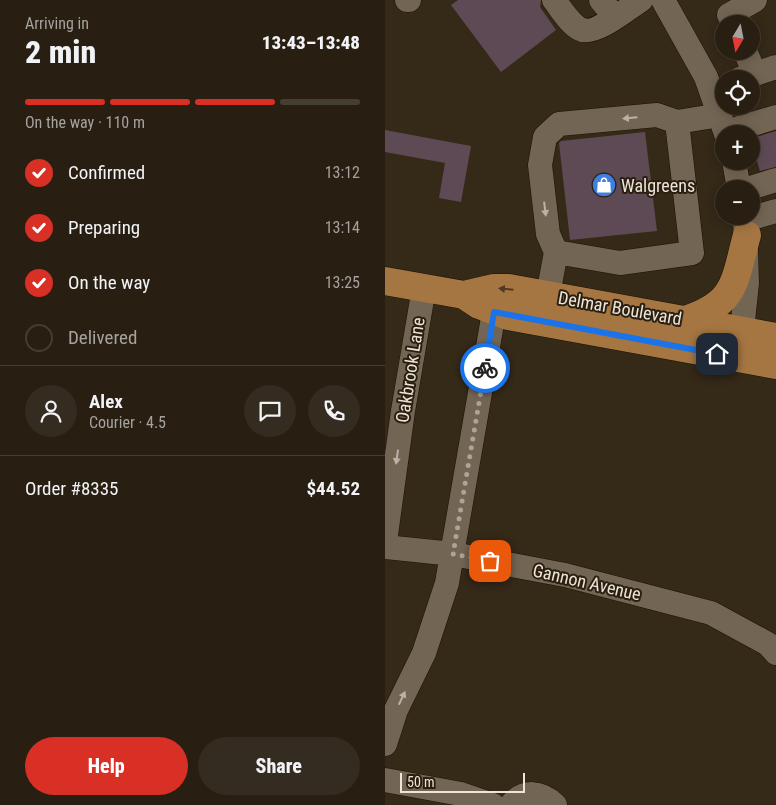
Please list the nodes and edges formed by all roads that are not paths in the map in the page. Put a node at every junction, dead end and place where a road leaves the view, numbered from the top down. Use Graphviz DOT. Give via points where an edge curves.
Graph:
graph roads {
  1 [pos="554,0"];
  2 [pos="641,0"];
  3 [pos="663,0"];
  4 [pos="755,0"];
  5 [pos="608,9"];
  6 [pos="728,13"];
  7 [pos="715,84"];
  8 [pos="776,117"];
  9 [pos="677,122"];
  10 [pos="734,125"];
  11 [pos="715,126"];
  12 [pos="776,180"];
  13 [pos="760,185"];
  14 [pos="776,211"];
  15 [pos="760,218"];
  16 [pos="746,225"];
  17 [pos="746,225"];
  18 [pos="556,252"];
  19 [pos="385,282"];
  20 [pos="424,288"];
  21 [pos="464,295"];
  22 [pos="548,295"];
  23 [pos="494,312"];
  24 [pos="685,320"];
  25 [pos="744,331"];
  26 [pos="776,337"];
  27 [pos="738,358"];
  28 [pos="776,365"];
  29 [pos="385,542"];
  30 [pos="385,547"];
  31 [pos="453,554"];
  32 [pos="776,653"];
  33 [pos="385,744"];
  34 [pos="385,780"];
  35 [pos="493,805"];
  36 [pos="511,805"];
  37 [pos="555,805"];
  1 -- 5 [label="street" via="579,29 586,32 594,30"];
  2 -- 5 [label="street"];
  3 -- 7 [label="street" via="706,77"];
  4 -- 6 [label="street"];
  8 -- 10 [label="street"];
  9 -- 11 [label="street"];
  9 -- 18 [label="street, one-way" via="657,115 559,124 545,137 540,165 548,234"];
  9 -- 18 [label="street" via="692,253 620,262"];
  12 -- 13 [label="street"];
  14 -- 15 [label="street"];
  16 -- 24 [label="main road" via="735,278 726,298 712,309"];
  17 -- 25 [label="street"];
  18 -- 22 [label="street"];
  19 -- 20 [label="main road, Delmar Boulevard"];
  20 -- 21 [label="main road, Delmar Boulevard"];
  20 -- 29 [label="street, Oakbrook Lane, one-way"];
  22 -- 21 [label="main road, Delmar Boulevard, one-way" via="494,288"];
  21 -- 23 [label="main road, Delmar Boulevard"];
  22 -- 24 [label="main road, Delmar Boulevard"];
  23 -- 27 [label="main road, Delmar Boulevard"];
  23 -- 31 [label="street"];
  24 -- 25 [label="main road, Delmar Boulevard"];
  25 -- 26 [label="main road, Delmar Boulevard"];
  25 -- 27 [label="street"];
  27 -- 28 [label="main road, Delmar Boulevard"];
  30 -- 31 [label="street, Gannon Avenue"];
  31 -- 32 [label="street, Gannon Avenue" via="565,575 711,613 768,644"];
  33 -- 31 [label="street, one-way" via="396,710 434,626"];
  34 -- 35 [label="street" via="461,794"];
  36 -- 37 [label="street" via="523,796 533,794 547,797"];
}
